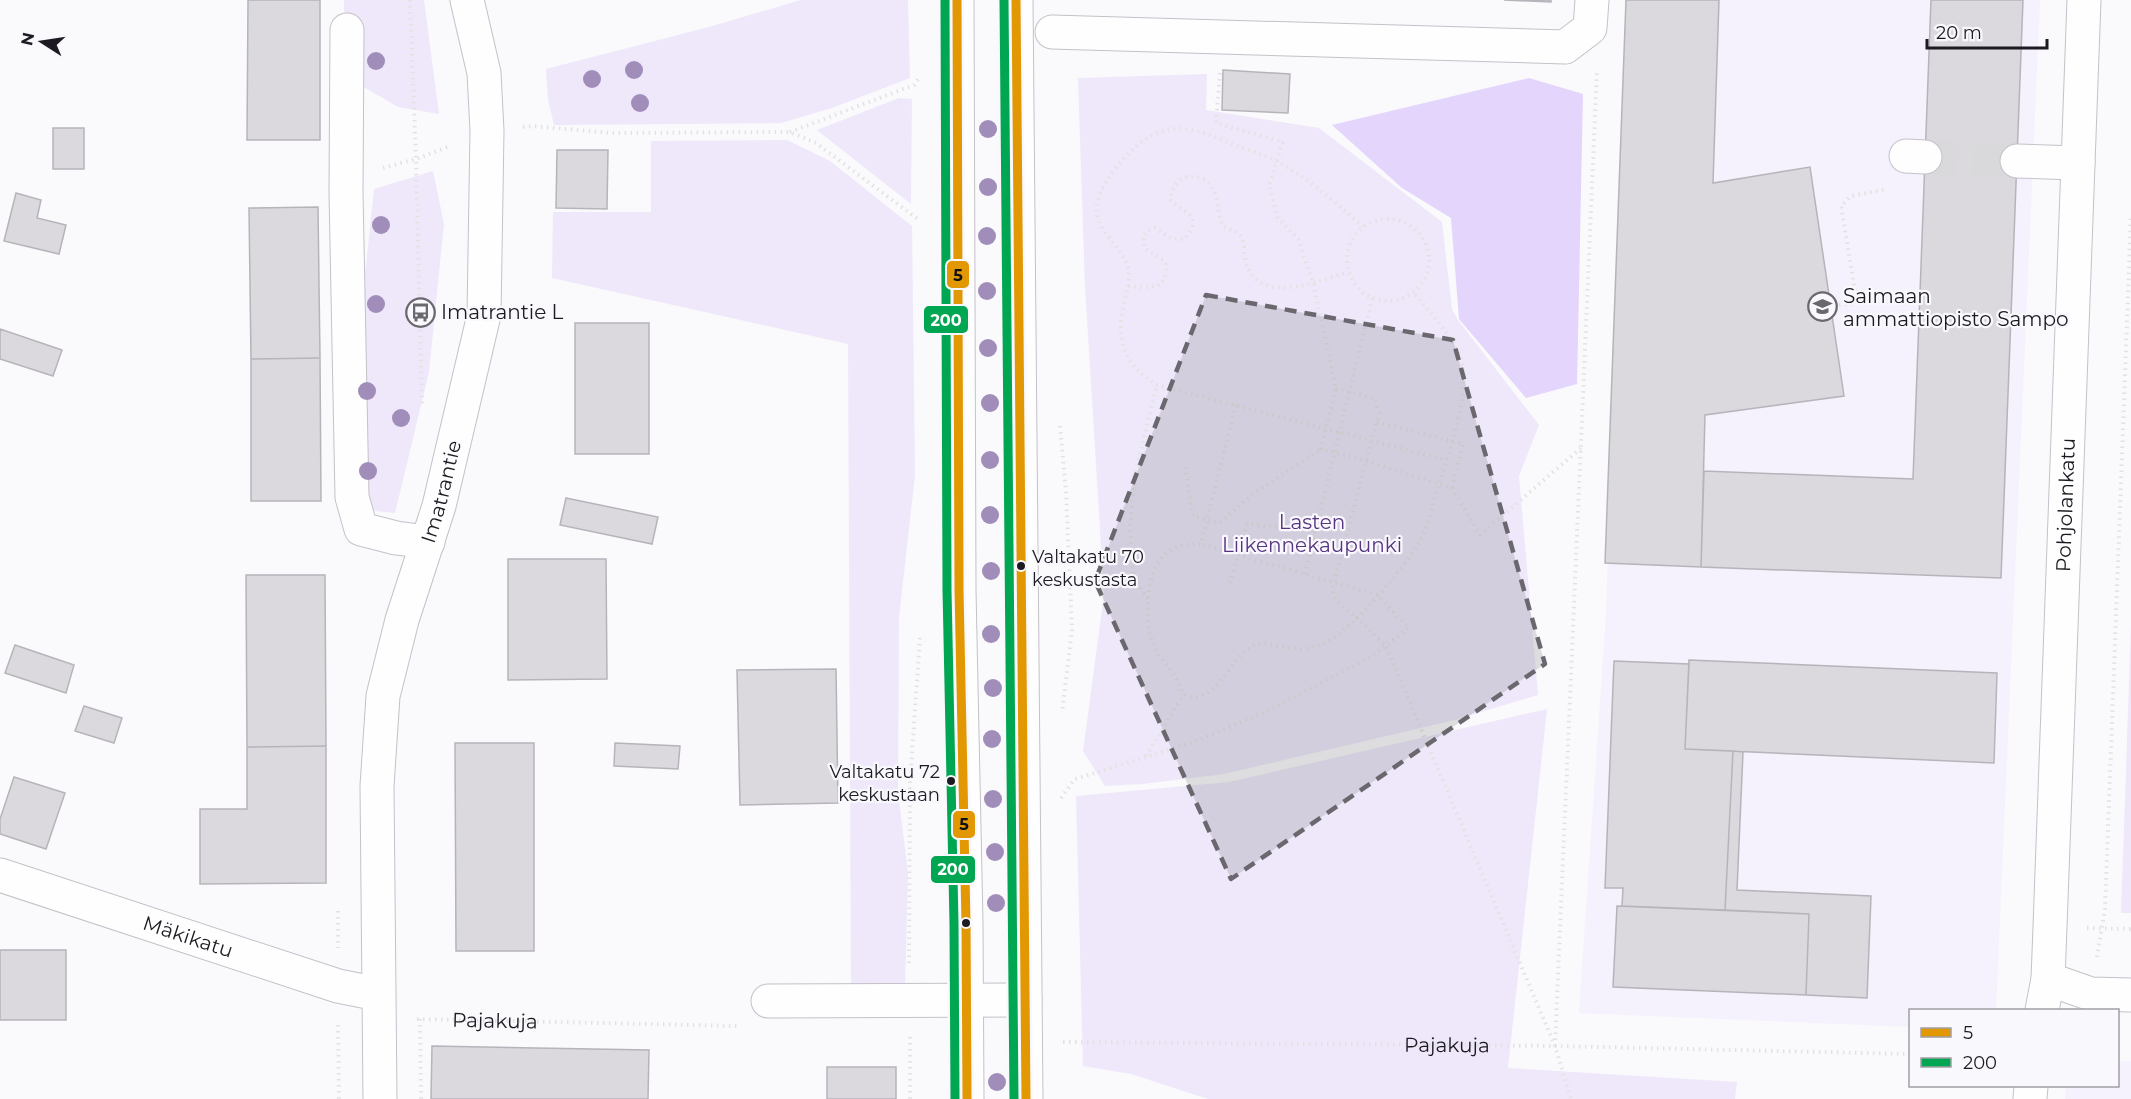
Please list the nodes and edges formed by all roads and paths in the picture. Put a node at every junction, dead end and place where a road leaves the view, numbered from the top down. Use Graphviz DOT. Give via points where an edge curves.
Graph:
graph roads {
  1 [pos="410,0"];
  2 [pos="467,0"];
  3 [pos="957,0"];
  4 [pos="1016,0"];
  5 [pos="1592,0"];
  6 [pos="2084,0"];
  7 [pos="347,30"];
  8 [pos="1052,32"];
  9 [pos="1565,47"];
  10 [pos="1221,62"];
  11 [pos="532,126"];
  12 [pos="1916,156"];
  13 [pos="2016,161"];
  14 [pos="1277,162"];
  15 [pos="2078,163"];
  16 [pos="2131,216"];
  17 [pos="927,226"];
  18 [pos="1363,227"];
  19 [pos="1348,272"];
  20 [pos="1314,282"];
  21 [pos="1128,286"];
  22 [pos="1414,293"];
  23 [pos="1372,299"];
  24 [pos="1839,305"];
  25 [pos="1157,386"];
  26 [pos="1336,389"];
  27 [pos="1350,392"];
  28 [pos="1236,405"];
  29 [pos="422,416"];
  30 [pos="1377,422"];
  31 [pos="1326,428"];
  32 [pos="1340,432"];
  33 [pos="1372,440"];
  34 [pos="1451,441"];
  35 [pos="1581,448"];
  36 [pos="1321,449"];
  37 [pos="1335,452"];
  38 [pos="1446,460"];
  39 [pos="1366,461"];
  40 [pos="1185,467"];
  41 [pos="1439,483"];
  42 [pos="1452,489"];
  43 [pos="1208,521"];
  44 [pos="1285,528"];
  45 [pos="428,542"];
  46 [pos="1201,544"];
  47 [pos="1238,555"];
  48 [pos="1305,574"];
  49 [pos="1334,582"];
  50 [pos="1230,583"];
  51 [pos="1377,595"];
  52 [pos="1148,599"];
  53 [pos="1356,617"];
  54 [pos="1386,646"];
  55 [pos="1184,694"];
  56 [pos="1146,757"];
  57 [pos="1057,803"];
  58 [pos="0,875"];
  59 [pos="2048,979"];
  60 [pos="338,986"];
  61 [pos="2091,994"];
  62 [pos="2131,995"];
  63 [pos="378,998"];
  64 [pos="966,1000"];
  65 [pos="1025,1000"];
  66 [pos="768,1001"];
  67 [pos="2042,1009"];
  68 [pos="420,1019"];
  69 [pos="745,1026"];
  70 [pos="910,1029"];
  71 [pos="1025,1042"];
  72 [pos="1555,1046"];
  73 [pos="1909,1054"];
  74 [pos="339,1099"];
  75 [pos="380,1099"];
  76 [pos="421,1099"];
  77 [pos="910,1099"];
  78 [pos="967,1099"];
  79 [pos="1026,1099"];
  80 [pos="1571,1099"];
  1 -- 29 [label="path"];
  2 -- 45 [label="street, Imatrantie" via="484,73 484,315"];
  3 -- 64 [label="street" via="959,578"];
  4 -- 65 [label="street"];
  5 -- 9 [label="street" via="1590,28"];
  6 -- 15 [label="street, Pohjolankatu"];
  7 -- 45 [label="street" via="352,497 361,530"];
  8 -- 9 [label="street"];
  9 -- 35 [label="path" via="1597,63"];
  10 -- 14 [label="path" via="1216,123 1283,142"];
  11 -- 17 [label="path" via="611,133 790,132 816,143"];
  12 -- 24 [label="path" via="1899,187 1851,196 1841,206 1857,303"];
  13 -- 15 [label="street"];
  14 -- 18 [label="path" via="1321,190"];
  14 -- 20 [label="path" via="1269,185 1278,218 1298,239"];
  14 -- 21 [label="path" via="1200,131 1174,129 1137,144 1110,177 1097,207 1100,222 1124,257 1129,271"];
  15 -- 59 [label="street, Pohjolankatu"];
  16 -- 61 [label="path" via="2105,909"];
  18 -- 19 [label="path" via="1348,247"];
  18 -- 22 [label="path" via="1375,220 1390,219 1404,221 1416,229 1425,241 1429,269"];
  19 -- 20 [label="path"];
  19 -- 23 [label="path" via="1362,293"];
  20 -- 21 [label="path" via="1277,288 1254,277 1246,264 1242,237 1223,226 1212,187 1193,176 1176,183 1170,199 1191,215 1187,235 1172,239 1155,228 1143,236 1145,249 1165,261 1165,279 1154,287"];
  20 -- 26 [label="path"];
  21 -- 25 [label="path" via="1120,339 1127,359"];
  22 -- 23 [label="path" via="1394,301"];
  22 -- 34 [label="path" via="1462,361 1465,377"];
  23 -- 27 [label="path"];
  25 -- 28 [label="path"];
  25 -- 52 [label="path" via="1135,475 1130,528 1134,579"];
  26 -- 27 [label="path"];
  26 -- 31 [label="path"];
  27 -- 30 [label="path" via="1374,398 1379,413"];
  27 -- 32 [label="path"];
  28 -- 31 [label="path"];
  28 -- 43 [label="path"];
  30 -- 33 [label="path"];
  30 -- 34 [label="path"];
  31 -- 32 [label="path"];
  31 -- 36 [label="path"];
  32 -- 33 [label="path"];
  32 -- 37 [label="path"];
  33 -- 38 [label="path"];
  33 -- 39 [label="path"];
  34 -- 38 [label="path"];
  34 -- 42 [label="path" via="1463,444"];
  35 -- 42 [label="path" via="1480,535"];
  35 -- 72 [label="path"];
  36 -- 37 [label="path"];
  36 -- 43 [label="path" via="1253,494 1220,523"];
  37 -- 39 [label="path"];
  37 -- 48 [label="path"];
  38 -- 41 [label="path"];
  39 -- 41 [label="path"];
  39 -- 49 [label="path"];
  40 -- 43 [label="path" via="1193,516"];
  41 -- 42 [label="path"];
  41 -- 51 [label="path" via="1424,534"];
  43 -- 46 [label="path"];
  44 -- 47 [label="path" via="1247,524"];
  45 -- 63 [label="street, Imatrantie" via="402,620 383,696 377,786"];
  46 -- 47 [label="path"];
  46 -- 52 [label="path" via="1179,546 1166,554 1156,569"];
  47 -- 48 [label="path"];
  47 -- 50 [label="path"];
  48 -- 49 [label="path"];
  49 -- 51 [label="path"];
  49 -- 53 [label="path" via="1332,590 1337,602"];
  51 -- 53 [label="path"];
  51 -- 54 [label="path" via="1409,628"];
  52 -- 55 [label="path" via="1153,644"];
  53 -- 54 [label="path"];
  53 -- 55 [label="path" via="1329,641 1314,647 1254,645 1243,651 1210,691 1197,697"];
  54 -- 56 [label="path" via="1267,711 1194,742"];
  54 -- 72 [label="path"];
  55 -- 56 [label="path"];
  56 -- 57 [label="path" via="1075,778"];
  58 -- 60 [label="street, Mäkikatu"];
  59 -- 61 [label="street"];
  59 -- 67 [label="street, Pohjolankatu"];
  60 -- 63 [label="street, Mäkikatu"];
  60 -- 74 [label="path"];
  61 -- 62 [label="street"];
  63 -- 68 [label="path, Pajakuja"];
  63 -- 75 [label="street, Imatrantie"];
  64 -- 65 [label="street"];
  64 -- 66 [label="street"];
  64 -- 78 [label="street"];
  65 -- 71 [label="street"];
  68 -- 69 [label="path, Pajakuja"];
  68 -- 76 [label="path"];
  70 -- 77 [label="path"];
  71 -- 72 [label="path, Pajakuja"];
  71 -- 79 [label="street"];
  72 -- 73 [label="path, Pajakuja"];
  72 -- 80 [label="path"];
}
